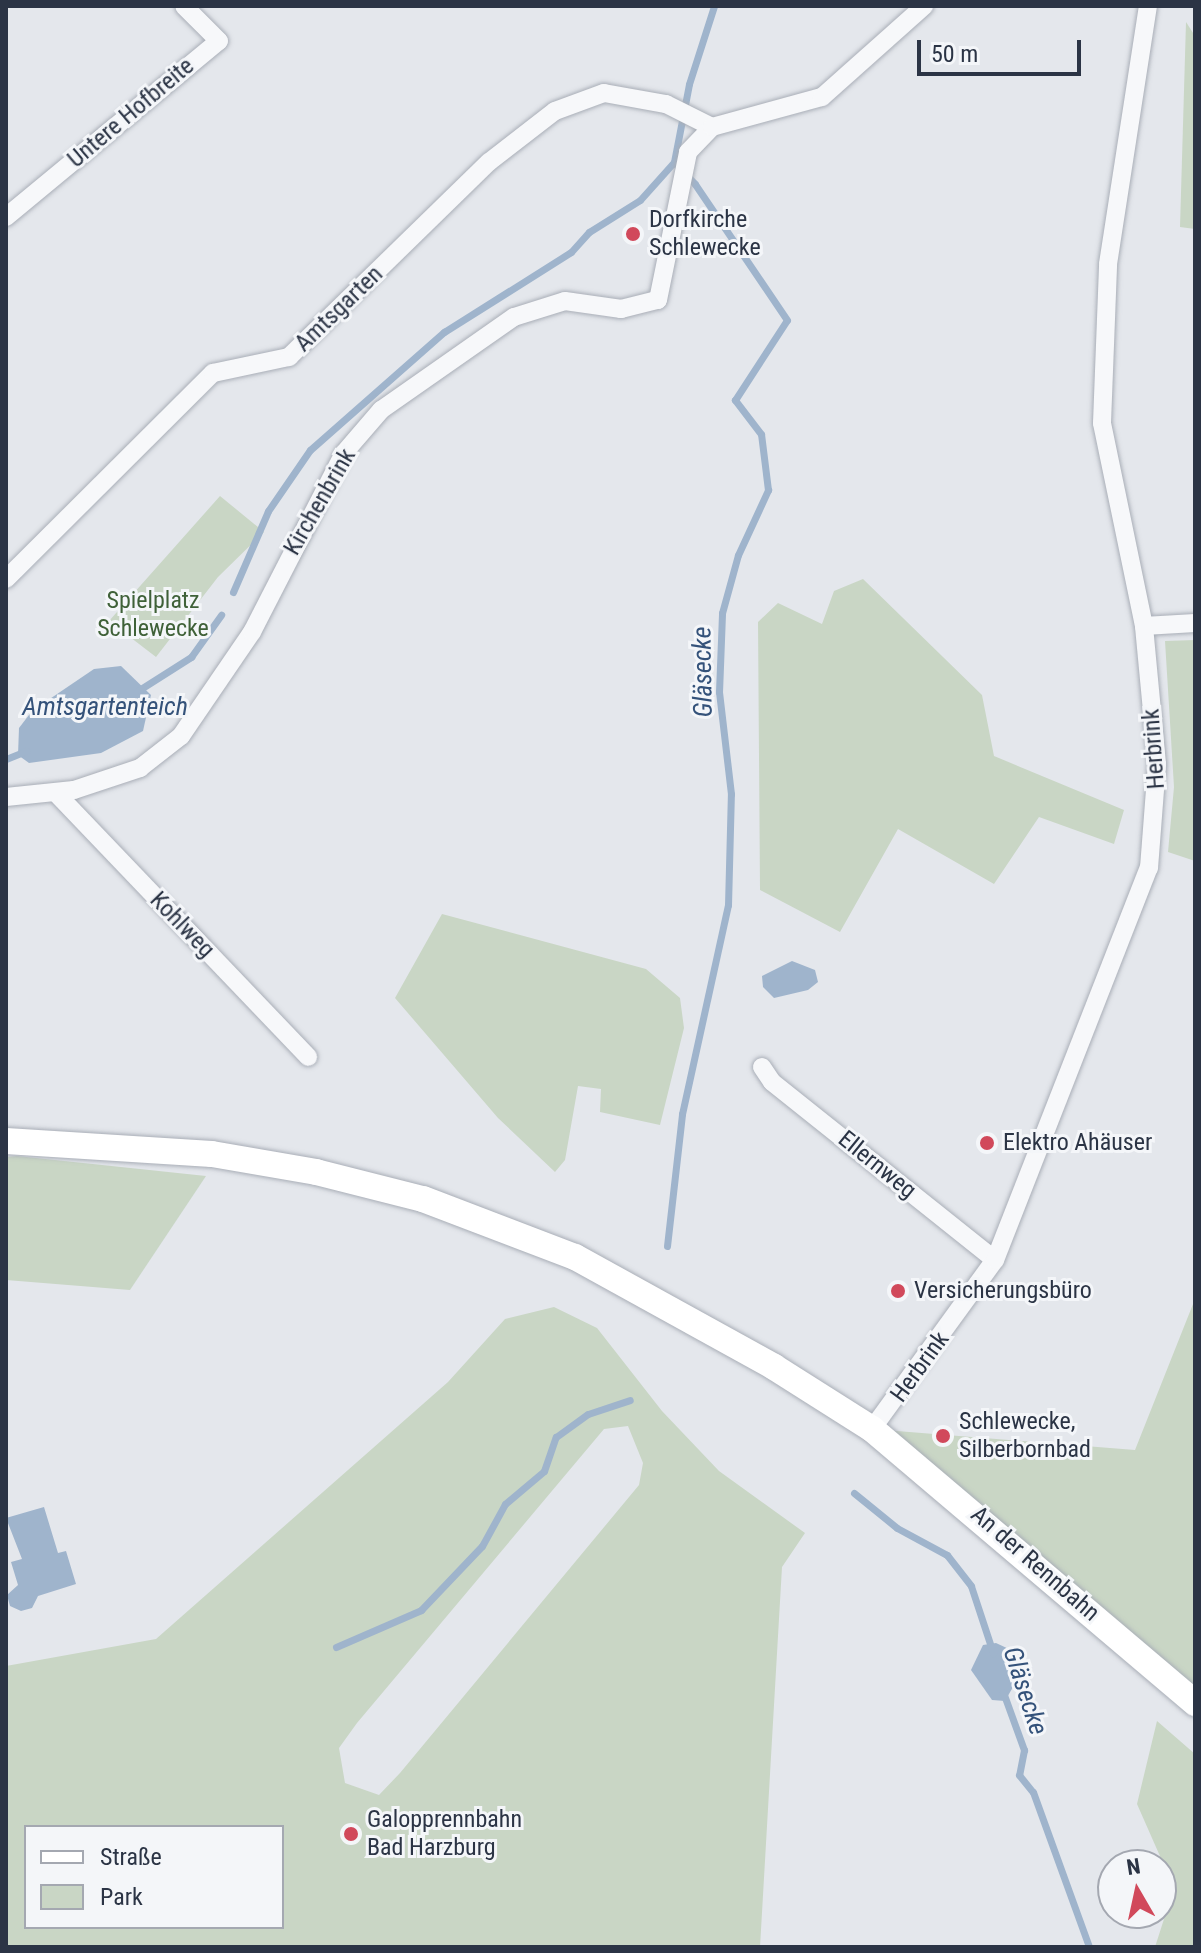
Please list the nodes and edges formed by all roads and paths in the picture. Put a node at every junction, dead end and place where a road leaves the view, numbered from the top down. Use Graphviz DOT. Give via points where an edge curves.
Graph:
graph roads {
  1 [pos="184,6"];
  2 [pos="924,6"];
  3 [pos="1148,6"];
  4 [pos="712,127"];
  5 [pos="6,217"];
  6 [pos="6,579"];
  7 [pos="1195,623"];
  8 [pos="1144,626"];
  9 [pos="56,793"];
  10 [pos="6,797"];
  11 [pos="308,1057"];
  12 [pos="762,1067"];
  13 [pos="6,1141"];
  14 [pos="995,1260"];
  15 [pos="872,1429"];
  16 [pos="1195,1703"];
  1 -- 5 [label="street, Untere Hofbreite" via="219,41"];
  2 -- 4 [label="street" via="822,97"];
  3 -- 8 [label="street, Herbrink" via="1108,264 1102,423"];
  4 -- 6 [label="street, Amtsgarten" via="666,104 604,93 555,111 489,162 289,357 213,373"];
  4 -- 9 [label="street, Kirchenbrink" via="688,152 679,180 667,273 658,300 621,309 565,301 514,317 381,410 344,453 252,632 181,736 140,768"];
  7 -- 8 [label="street"];
  8 -- 14 [label="street, Herbrink" via="1157,764 1149,868"];
  9 -- 10 [label="street, Kirchenbrink"];
  9 -- 11 [label="street, Kohlweg"];
  12 -- 14 [label="street, Ellernweg" via="772,1082"];
  13 -- 15 [label="main road, An der Rennbahn" via="212,1154 316,1172 450,1208 575,1257 774,1367"];
  14 -- 15 [label="street, Herbrink"];
  15 -- 16 [label="main road, An der Rennbahn"];
}
